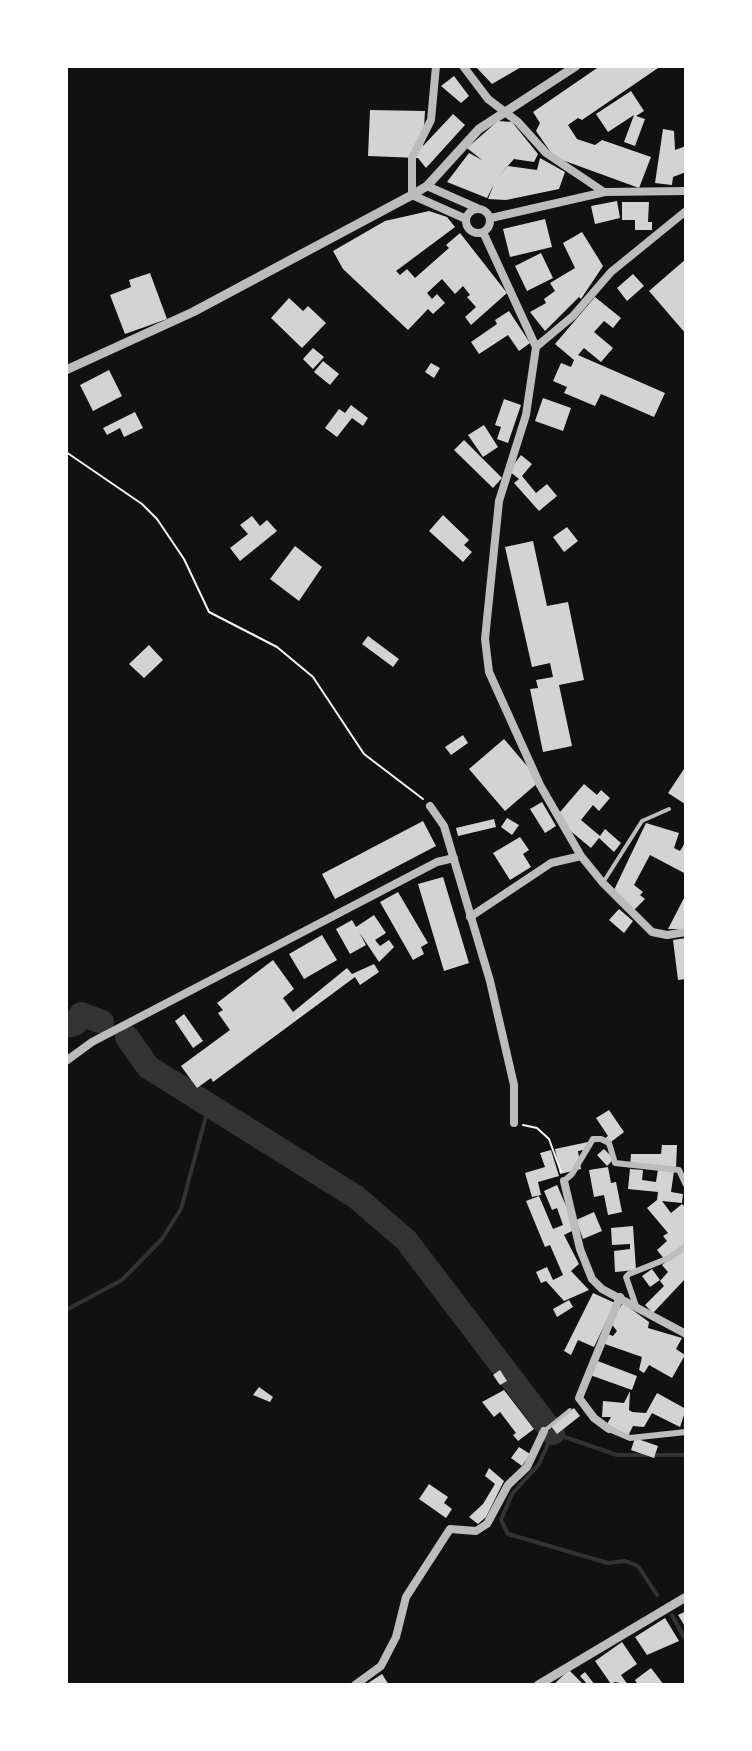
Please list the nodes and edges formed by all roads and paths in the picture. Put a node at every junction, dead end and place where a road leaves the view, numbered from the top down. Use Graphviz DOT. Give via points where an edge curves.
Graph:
graph roads {
  1 [pos="436,66"];
  2 [pos="463,66"];
  3 [pos="576,66"];
  4 [pos="505,110"];
  5 [pos="427,186"];
  6 [pos="686,191"];
  7 [pos="605,192"];
  8 [pos="412,195"];
  9 [pos="478,208"];
  10 [pos="686,211"];
  11 [pos="491,218"];
  12 [pos="466,219"];
  13 [pos="483,232"];
  14 [pos="536,347"];
  15 [pos="66,370"];
  16 [pos="66,452"];
  17 [pos="430,806"];
  18 [pos="669,809"];
  19 [pos="581,856"];
  20 [pos="454,858"];
  21 [pos="603,883"];
  22 [pos="470,917"];
  23 [pos="686,932"];
  24 [pos="66,1061"];
  25 [pos="514,1123"];
  26 [pos="564,1181"];
  27 [pos="686,1185"];
  28 [pos="686,1246"];
  29 [pos="620,1297"];
  30 [pos="636,1306"];
  31 [pos="686,1334"];
  32 [pos="570,1410"];
  33 [pos="609,1429"];
  34 [pos="544,1431"];
  35 [pos="686,1432"];
  36 [pos="686,1597"];
  37 [pos="355,1685"];
  38 [pos="538,1685"];
  1 -- 8 [label="street" via="431,120 412,158"];
  2 -- 4 [label="street" via="488,99"];
  3 -- 4 [label="street"];
  4 -- 5 [label="street" via="479,129"];
  4 -- 7 [label="street" via="546,153"];
  5 -- 8 [label="street"];
  5 -- 9 [label="street"];
  6 -- 7 [label="street"];
  7 -- 11 [label="street"];
  8 -- 12 [label="street"];
  8 -- 15 [label="street" via="193,312"];
  9 -- 11 [label="street"];
  9 -- 12 [label="street"];
  10 -- 14 [label="street" via="611,272 573,316"];
  11 -- 13 [label="street"];
  12 -- 13 [label="street" via="470,230"];
  13 -- 14 [label="street"];
  14 -- 19 [label="street" via="526,415 499,501 485,639 489,672 540,785"];
  16 -- 17 [label="path" via="142,504 184,559 209,612 277,647 313,677 364,754"];
  17 -- 20 [label="street" via="444,826"];
  18 -- 21 [label="lane" via="642,821"];
  19 -- 21 [label="street"];
  19 -- 22 [label="street" via="551,863"];
  20 -- 22 [label="street"];
  20 -- 24 [label="street" via="437,862 92,1042"];
  21 -- 23 [label="street" via="652,932"];
  22 -- 25 [label="street" via="507,1047"];
  25 -- 26 [label="path" via="537,1128 549,1139"];
  26 -- 27 [label="street" via="593,1139 601,1139 609,1143 615,1163 679,1170"];
  26 -- 29 [label="street" via="592,1279"];
  28 -- 30 [label="street" via="626,1277"];
  29 -- 30 [label="street"];
  29 -- 33 [label="street" via="579,1398"];
  30 -- 31 [label="street"];
  32 -- 34 [label="lane"];
  33 -- 35 [label="street" via="630,1438"];
  34 -- 37 [label="street" via="527,1467 508,1485 487,1524 476,1531 450,1529 406,1597 396,1637 381,1666"];
  36 -- 38 [label="street"];
}
